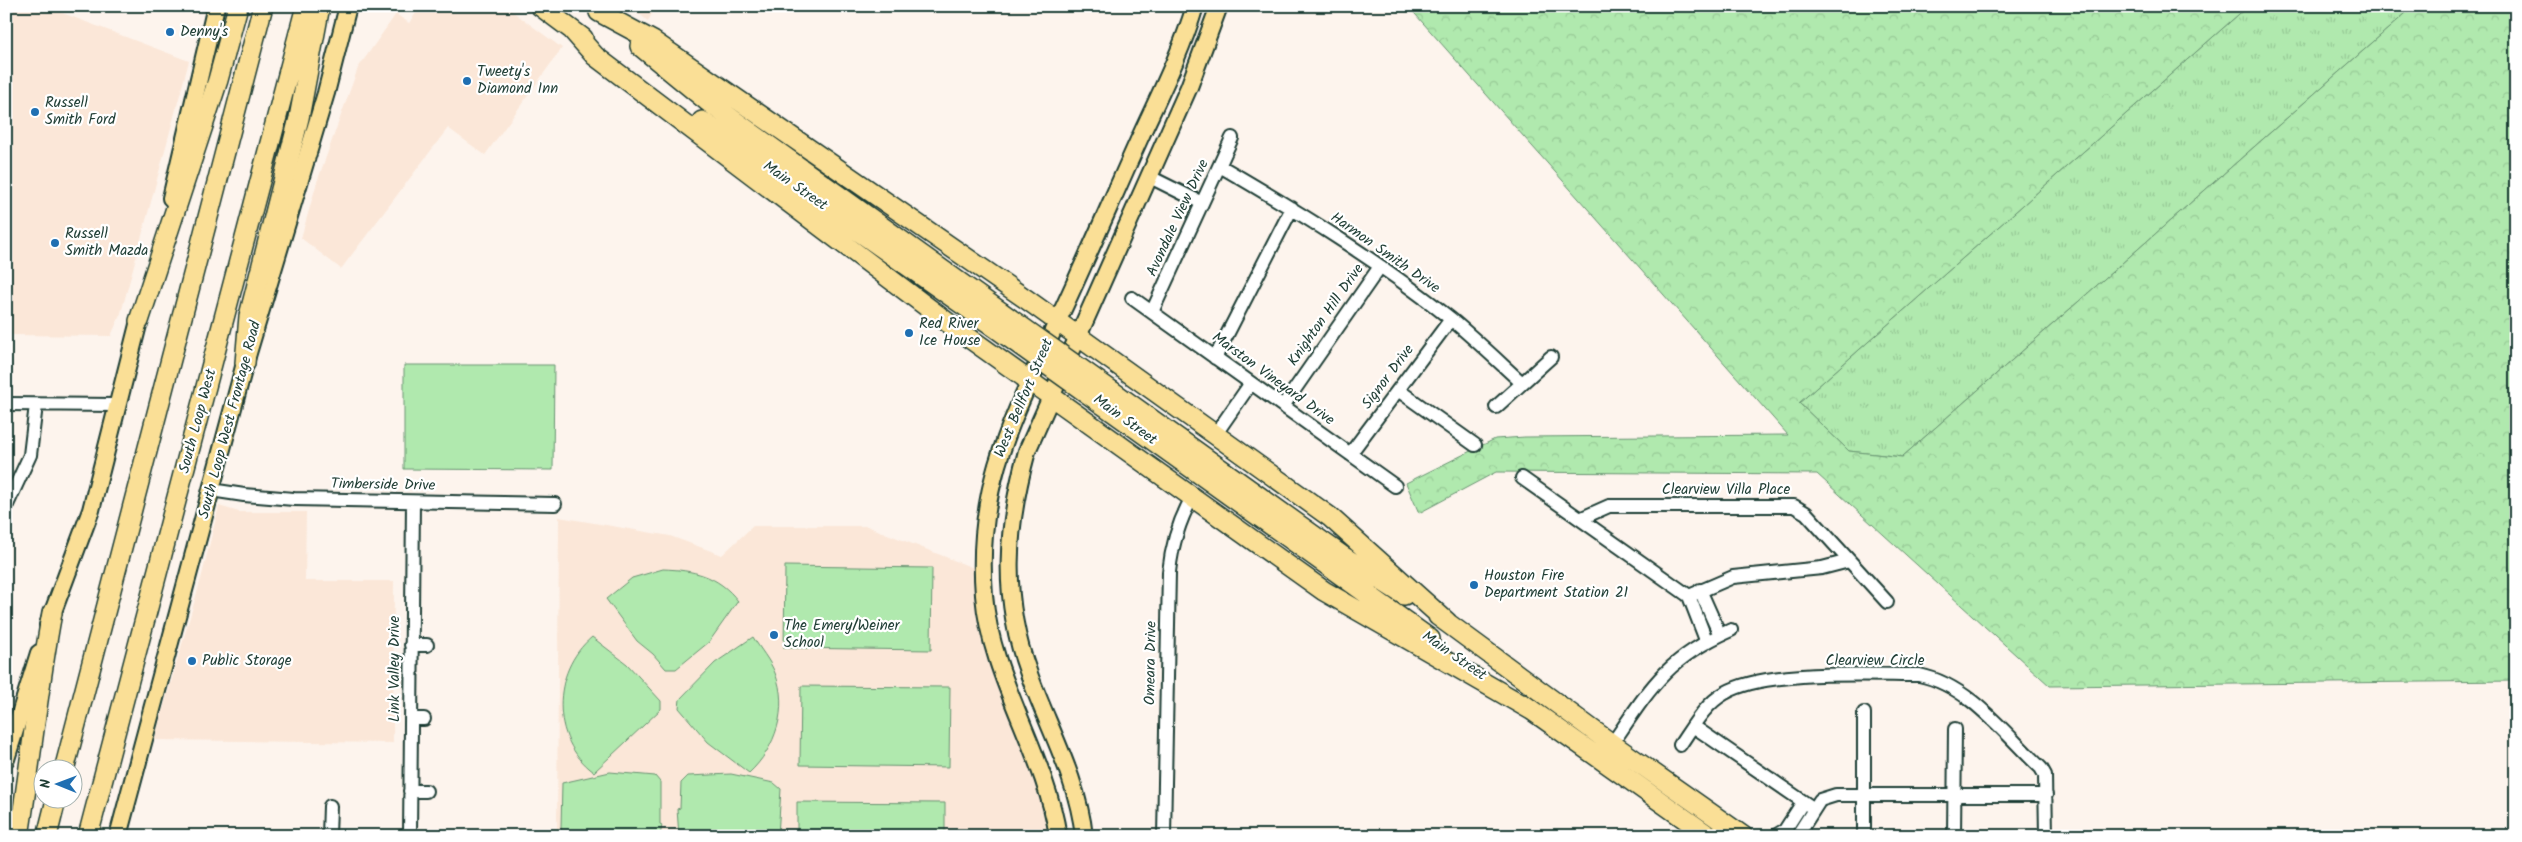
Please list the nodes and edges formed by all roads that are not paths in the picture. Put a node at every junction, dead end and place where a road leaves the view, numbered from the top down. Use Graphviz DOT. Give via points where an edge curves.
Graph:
graph roads {
  1 [pos="216,6"];
  2 [pos="238,6"];
  3 [pos="263,6"];
  4 [pos="306,6"];
  5 [pos="320,6"];
  6 [pos="348,6"];
  7 [pos="540,6"];
  8 [pos="1195,8"];
  9 [pos="595,9"];
  10 [pos="1217,13"];
  11 [pos="573,31"];
  12 [pos="1232,138"];
  13 [pos="1127,166"];
  14 [pos="1220,166"];
  15 [pos="1148,176"];
  16 [pos="1202,203"];
  17 [pos="1292,208"];
  18 [pos="1380,268"];
  19 [pos="1132,298"];
  20 [pos="1026,299"];
  21 [pos="1152,312"];
  22 [pos="997,319"];
  23 [pos="1451,319"];
  24 [pos="139,321"];
  25 [pos="1057,321"];
  26 [pos="1078,336"];
  27 [pos="980,346"];
  28 [pos="1551,357"];
  29 [pos="1215,358"];
  30 [pos="245,363"];
  31 [pos="1120,367"];
  32 [pos="1029,379"];
  33 [pos="1247,381"];
  34 [pos="1521,382"];
  35 [pos="1398,390"];
  36 [pos="1051,395"];
  37 [pos="1107,398"];
  38 [pos="6,404"];
  39 [pos="36,405"];
  40 [pos="116,406"];
  41 [pos="1283,406"];
  42 [pos="1496,407"];
  43 [pos="1081,416"];
  44 [pos="1212,432"];
  45 [pos="1475,445"];
  46 [pos="1350,454"];
  47 [pos="1522,478"];
  48 [pos="1395,486"];
  49 [pos="211,490"];
  50 [pos="1193,496"];
  51 [pos="413,502"];
  52 [pos="555,504"];
  53 [pos="6,507"];
  54 [pos="1582,518"];
  55 [pos="983,558"];
  56 [pos="1008,560"];
  57 [pos="1849,561"];
  58 [pos="1695,593"];
  59 [pos="1888,602"];
  60 [pos="52,613"];
  61 [pos="1447,622"];
  62 [pos="1706,640"];
  63 [pos="411,645"];
  64 [pos="427,645"];
  65 [pos="1044,711"];
  66 [pos="1533,711"];
  67 [pos="1864,713"];
  68 [pos="410,718"];
  69 [pos="424,719"];
  70 [pos="1021,720"];
  71 [pos="1693,726"];
  72 [pos="1955,729"];
  73 [pos="1612,744"];
  74 [pos="1680,744"];
  75 [pos="6,758"];
  76 [pos="67,760"];
  77 [pos="410,790"];
  78 [pos="426,791"];
  79 [pos="1864,795"];
  80 [pos="1954,795"];
  81 [pos="2046,795"];
  82 [pos="1809,805"];
  83 [pos="330,806"];
  84 [pos="54,810"];
  85 [pos="1789,824"];
  86 [pos="1799,833"];
  87 [pos="19,836"];
  88 [pos="47,836"];
  89 [pos="88,836"];
  90 [pos="118,836"];
  91 [pos="329,836"];
  92 [pos="410,836"];
  93 [pos="1058,836"];
  94 [pos="1084,836"];
  95 [pos="1164,836"];
  96 [pos="1709,836"];
  97 [pos="1743,836"];
  98 [pos="1774,836"];
  99 [pos="1864,836"];
  100 [pos="1954,836"];
  101 [pos="2046,836"];
  1 -- 24 [label="main road" via="162,239"];
  2 -- 24 [label="highway" via="218,80"];
  3 -- 76 [label="highway"];
  4 -- 89 [label="highway, South Loop West"];
  5 -- 30 [label="highway" via="299,118 249,316"];
  6 -- 30 [label="main road, South Loop West Frontage Road" via="323,102"];
  7 -- 11 [label="highway, Main Street"];
  8 -- 10 [label="main road"];
  8 -- 13 [label="main road, West Bellfort Street"];
  9 -- 20 [label="highway" via="653,41"];
  9 -- 22 [label="highway, Main Street" via="706,101"];
  10 -- 15 [label="main road, West Bellfort Street" via="1189,86"];
  11 -- 22 [label="highway, Main Street"];
  11 -- 27 [label="highway" via="595,56"];
  12 -- 14 [label="street, Avondale View Drive"];
  13 -- 15 [label="main road"];
  13 -- 25 [label="main road, West Bellfort Street"];
  14 -- 16 [label="street, Avondale View Drive"];
  14 -- 17 [label="street, Harmon Smith Drive"];
  15 -- 16 [label="street"];
  15 -- 26 [label="main road, West Bellfort Street"];
  16 -- 21 [label="street, Avondale View Drive"];
  17 -- 18 [label="street, Harmon Smith Drive"];
  17 -- 29 [label="street"];
  18 -- 23 [label="street, Harmon Smith Drive"];
  18 -- 41 [label="street, Knighton Hill Drive"];
  19 -- 21 [label="street, Marston Vineyard Drive"];
  20 -- 25 [label="highway"];
  20 -- 27 [label="highway" via="1030,316 1010,345 998,349"];
  21 -- 29 [label="street, Marston Vineyard Drive"];
  22 -- 37 [label="highway, Main Street, bridge"];
  23 -- 34 [label="street, Harmon Smith Drive"];
  23 -- 35 [label="street, Signor Drive"];
  24 -- 40 [label="main road"];
  25 -- 26 [label="highway"];
  25 -- 32 [label="main road, West Bellfort Street"];
  26 -- 31 [label="highway"];
  26 -- 36 [label="main road, West Bellfort Street"];
  27 -- 32 [label="highway"];
  28 -- 34 [label="street"];
  29 -- 33 [label="street, Marston Vineyard Drive"];
  30 -- 49 [label="main road, South Loop West Frontage Road"];
  31 -- 43 [label="highway" via="1096,369 1079,393"];
  31 -- 44 [label="highway"];
  32 -- 36 [label="highway"];
  32 -- 55 [label="main road, West Bellfort Street" via="1003,440 991,481"];
  33 -- 41 [label="street, Marston Vineyard Drive"];
  33 -- 44 [label="street"];
  34 -- 42 [label="street"];
  35 -- 45 [label="street"];
  35 -- 46 [label="street, Signor Drive"];
  36 -- 43 [label="highway"];
  36 -- 56 [label="main road, West Bellfort Street" via="1027,451 1017,487"];
  37 -- 61 [label="highway, Main Street" via="1340,555"];
  37 -- 66 [label="highway, Main Street" via="1333,570"];
  38 -- 39 [label="street"];
  39 -- 40 [label="street"];
  39 -- 53 [label="street" via="30,455"];
  40 -- 60 [label="main road" via="91,510"];
  41 -- 46 [label="street, Marston Vineyard Drive"];
  43 -- 50 [label="highway"];
  44 -- 61 [label="highway" via="1330,516"];
  46 -- 48 [label="street, Marston Vineyard Drive"];
  47 -- 54 [label="street"];
  49 -- 51 [label="street, Timberside Drive" via="294,499"];
  49 -- 90 [label="main road, South Loop West Frontage Road"];
  50 -- 66 [label="highway" via="1324,591"];
  50 -- 95 [label="street, Omeara Drive" via="1181,516 1169,572"];
  51 -- 52 [label="street, Timberside Drive"];
  51 -- 63 [label="street, Link Valley Drive"];
  54 -- 57 [label="street, Clearview Villa Place" via="1609,506 1794,506 1806,513"];
  54 -- 58 [label="street"];
  55 -- 56 [label="main road"];
  55 -- 70 [label="main road, West Bellfort Street" via="989,630 1000,672"];
  56 -- 65 [label="main road, West Bellfort Street" via="1011,607 1019,643"];
  57 -- 58 [label="street" via="1822,568 1733,576"];
  57 -- 59 [label="street, Clearview Villa Place"];
  58 -- 62 [label="street"];
  58 -- 62 [label="street" via="1726,633"];
  60 -- 75 [label="main road"];
  60 -- 87 [label="highway"];
  61 -- 73 [label="highway, Main Street"];
  62 -- 73 [label="street" via="1660,677"];
  63 -- 64 [label="street"];
  63 -- 68 [label="street, Link Valley Drive"];
  65 -- 70 [label="main road"];
  65 -- 94 [label="main road, West Bellfort Street" via="1073,788"];
  66 -- 96 [label="highway, Main Street"];
  67 -- 79 [label="street"];
  68 -- 69 [label="street"];
  68 -- 77 [label="street, Link Valley Drive"];
  70 -- 93 [label="main road, West Bellfort Street" via="1045,783"];
  71 -- 74 [label="street, Clearview Circle"];
  71 -- 81 [label="street, Clearview Circle" via="1724,694 1756,681 1918,675 1952,687 1976,705 2041,768 2045,775"];
  71 -- 82 [label="street"];
  72 -- 80 [label="street"];
  73 -- 97 [label="highway, Main Street"];
  77 -- 78 [label="street"];
  77 -- 92 [label="street, Link Valley Drive"];
  79 -- 80 [label="street"];
  79 -- 82 [label="street" via="1836,795"];
  79 -- 99 [label="street"];
  80 -- 81 [label="street"];
  80 -- 100 [label="street"];
  81 -- 101 [label="street, Clearview Circle"];
  82 -- 85 [label="street"];
  82 -- 86 [label="street"];
  83 -- 91 [label="street"];
  84 -- 88 [label="highway"];
  85 -- 86 [label="street"];
  85 -- 98 [label="street"];
}
